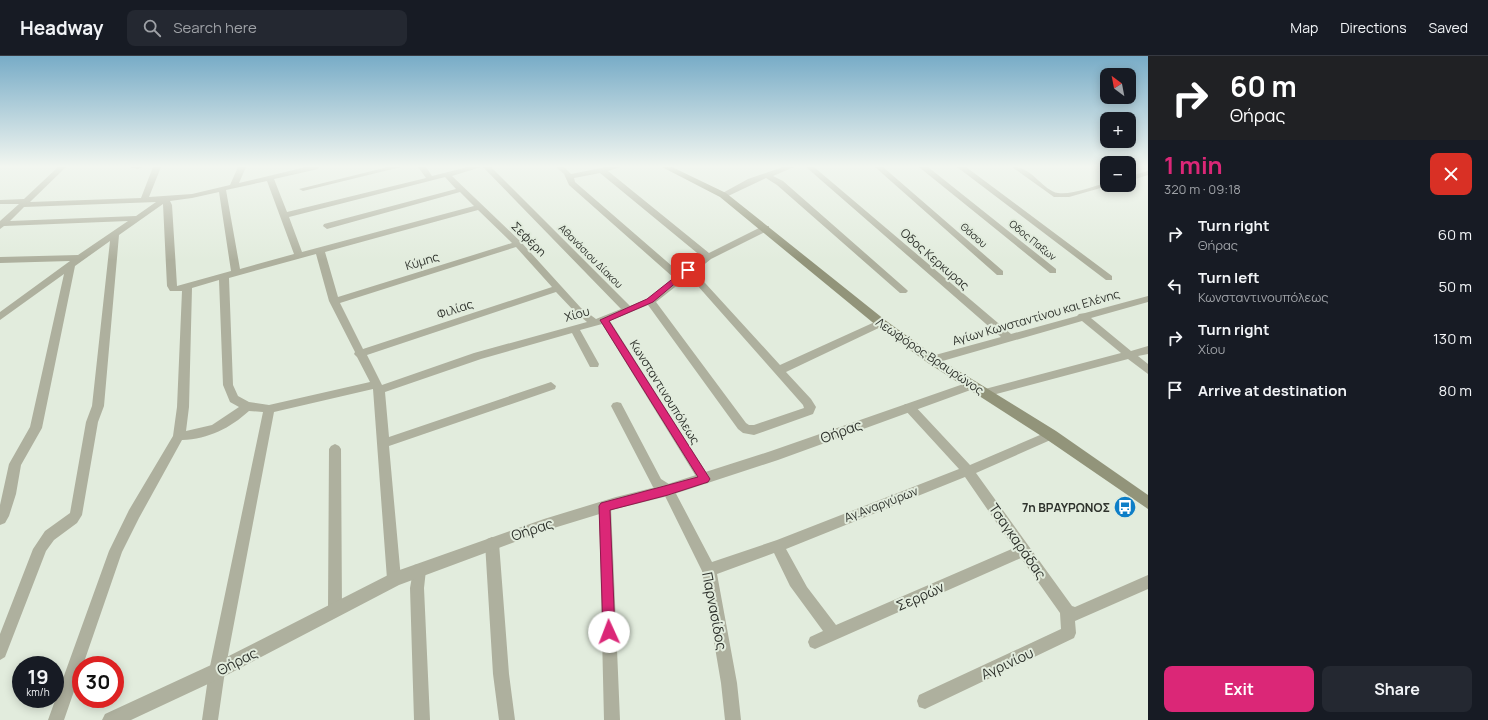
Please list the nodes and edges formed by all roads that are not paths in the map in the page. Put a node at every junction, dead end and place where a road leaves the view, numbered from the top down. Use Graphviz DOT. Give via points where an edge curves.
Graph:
graph roads {
  1 [pos="29,198"];
  2 [pos="174,198"];
  3 [pos="224,198"];
  4 [pos="277,198"];
  5 [pos="353,198"];
  6 [pos="430,198"];
  7 [pos="468,198"];
  8 [pos="518,198"];
  9 [pos="590,198"];
  10 [pos="636,198"];
  11 [pos="727,198"];
  12 [pos="797,198"];
  13 [pos="846,198"];
  14 [pos="914,198"];
  15 [pos="962,198"];
  16 [pos="1003,198"];
  17 [pos="165,199"];
  18 [pos="144,200"];
  19 [pos="0,202"];
  20 [pos="24,203"];
  21 [pos="478,207"];
  22 [pos="283,216"];
  23 [pos="138,218"];
  24 [pos="1,225"];
  25 [pos="327,226"];
  26 [pos="766,228"];
  27 [pos="115,234"];
  28 [pos="518,244"];
  29 [pos="320,251"];
  30 [pos="299,256"];
  31 [pos="708,257"];
  32 [pos="0,260"];
  33 [pos="76,261"];
  34 [pos="1054,271"];
  35 [pos="236,272"];
  36 [pos="1000,273"];
  37 [pos="684,274"];
  38 [pos="224,276"];
  39 [pos="1110,278"];
  40 [pos="187,287"];
  41 [pos="559,288"];
  42 [pos="903,291"];
  43 [pos="1148,299"];
  44 [pos="334,301"];
  45 [pos="650,301"];
  46 [pos="628,310"];
  47 [pos="2,314"];
  48 [pos="1082,316"];
  49 [pos="599,321"];
  50 [pos="881,323"];
  51 [pos="574,328"];
  52 [pos="1009,338"];
  53 [pos="1148,350"];
  54 [pos="360,354"];
  55 [pos="1130,355"];
  56 [pos="932,360"];
  57 [pos="594,364"];
  58 [pos="1148,370"];
  59 [pos="778,371"];
  60 [pos="972,385"];
  61 [pos="551,386"];
  62 [pos="377,388"];
  63 [pos="985,393"];
  64 [pos="247,406"];
  65 [pos="617,406"];
  66 [pos="909,407"];
  67 [pos="269,409"];
  68 [pos="1052,435"];
  69 [pos="179,436"];
  70 [pos="384,443"];
  71 [pos="335,449"];
  72 [pos="968,471"];
  73 [pos="704,479"];
  74 [pos="668,490"];
  75 [pos="1143,494"];
  76 [pos="1148,503"];
  77 [pos="604,506"];
  78 [pos="0,519"];
  79 [pos="492,543"];
  80 [pos="778,546"];
  81 [pos="1024,550"];
  82 [pos="419,570"];
  83 [pos="709,570"];
  84 [pos="394,579"];
  85 [pos="1148,582"];
  86 [pos="335,610"];
  87 [pos="1067,611"];
  88 [pos="834,634"];
  89 [pos="815,642"];
  90 [pos="0,652"];
  91 [pos="216,671"];
  92 [pos="925,701"];
  93 [pos="56,720"];
  94 [pos="111,720"];
  95 [pos="210,720"];
  96 [pos="422,720"];
  97 [pos="507,720"];
  98 [pos="612,720"];
  99 [pos="733,720"];
  1 -- 20 [label="street"];
  2 -- 17 [label="street"];
  3 -- 35 [label="street"];
  4 -- 22 [label="street"];
  5 -- 22 [label="street"];
  6 -- 25 [label="street"];
  7 -- 21 [label="street, Σεφέρη"];
  8 -- 46 [label="street, Αθανάσιου Δίακου"];
  9 -- 37 [label="street"];
  10 -- 31 [label="street"];
  11 -- 26 [label="main road, Λεωφόρος Βραυρώνος"];
  12 -- 42 [label="street"];
  13 -- 52 [label="street, Οδος Κερκυρας"];
  14 -- 36 [label="street, Θάσου"];
  15 -- 34 [label="street, Οδος Παξων"];
  16 -- 39 [label="street"];
  17 -- 18 [label="street"];
  17 -- 23 [label="street"];
  17 -- 40 [label="street" via="168,205 172,289"];
  18 -- 20 [label="street"];
  19 -- 20 [label="street"];
  20 -- 24 [label="street"];
  21 -- 28 [label="street, Σεφέρη"];
  21 -- 29 [label="street"];
  22 -- 30 [label="street"];
  23 -- 24 [label="street"];
  23 -- 27 [label="street"];
  26 -- 31 [label="street, Χίου"];
  26 -- 50 [label="main road, Λεωφόρος Βραυρώνος"];
  27 -- 33 [label="street"];
  27 -- 90 [label="street" via="98,406 92,422 76,515 55,529 45,542 28,577"];
  28 -- 41 [label="street, Σεφέρη"];
  28 -- 44 [label="street, Κύμης"];
  29 -- 30 [label="street"];
  29 -- 44 [label="street"];
  30 -- 35 [label="street"];
  31 -- 37 [label="street, Χίου"];
  32 -- 33 [label="street"];
  33 -- 47 [label="street"];
  33 -- 78 [label="street" via="36,428 15,464 10,494"];
  35 -- 38 [label="street"];
  37 -- 45 [label="street, Χίου"];
  37 -- 59 [label="street"];
  38 -- 40 [label="street"];
  38 -- 64 [label="street" via="228,385 234,399"];
  40 -- 69 [label="street" via="183,407"];
  41 -- 49 [label="street, Σεφέρη" via="578,310"];
  41 -- 54 [label="street, Φιλίας"];
  43 -- 48 [label="street, Αγίων Κωνσταντίνου και Ελένης"];
  44 -- 54 [label="street"];
  45 -- 46 [label="street, Χίου"];
  45 -- 59 [label="street" via="747,430 754,430 809,411 807,402"];
  46 -- 49 [label="street, Χίου"];
  48 -- 52 [label="street, Αγίων Κωνσταντίνου και Ελένης"];
  48 -- 55 [label="street"];
  49 -- 51 [label="street, Χίου"];
  49 -- 73 [label="street, Κωνσταντινουπόλεως"];
  50 -- 56 [label="main road, Λεωφόρος Βραυρώνος"];
  50 -- 59 [label="street"];
  51 -- 57 [label="street"];
  51 -- 62 [label="street, Χίου"];
  52 -- 56 [label="street, Αγίων Κωνσταντίνου και Ελένης"];
  53 -- 55 [label="street"];
  54 -- 62 [label="street"];
  55 -- 58 [label="street"];
  55 -- 63 [label="street"];
  56 -- 60 [label="main road, Λεωφόρος Βραυρώνος"];
  60 -- 63 [label="main road, Λεωφόρος Βραυρώνος"];
  60 -- 66 [label="street, Θήρας"];
  61 -- 70 [label="street"];
  62 -- 67 [label="street, Χίου"];
  62 -- 70 [label="street"];
  63 -- 68 [label="main road, Λεωφόρος Βραυρώνος"];
  64 -- 67 [label="street"];
  64 -- 69 [label="street" via="220,428 204,434"];
  65 -- 74 [label="street, Παρνασίδος" via="657,483"];
  66 -- 72 [label="street, Τσαγκαράδας"];
  66 -- 73 [label="street, Θήρας"];
  67 -- 91 [label="street"];
  68 -- 72 [label="street, Αγ.Αναργύρων"];
  68 -- 75 [label="main road, Λεωφόρος Βραυρώνος"];
  69 -- 93 [label="street" via="116,551"];
  70 -- 84 [label="street"];
  71 -- 86 [label="street"];
  72 -- 80 [label="street, Αγ.Αναργύρων"];
  72 -- 81 [label="street, Τσαγκαράδας"];
  73 -- 74 [label="street, Θήρας"];
  74 -- 77 [label="street, Θήρας"];
  74 -- 83 [label="street, Παρνασίδος"];
  75 -- 76 [label="main road, Λεωφόρος Βραυρώνος"];
  77 -- 79 [label="street, Θήρας"];
  77 -- 98 [label="street"];
  79 -- 82 [label="street, Θήρας"];
  79 -- 97 [label="street"];
  80 -- 83 [label="street, Αγ.Αναργύρων"];
  80 -- 88 [label="street" via="784,563 805,597"];
  81 -- 87 [label="street, Τσαγκαράδας"];
  81 -- 88 [label="street, Σερρών"];
  82 -- 84 [label="street, Θήρας"];
  82 -- 96 [label="street"];
  83 -- 99 [label="street, Παρνασίδος"];
  84 -- 86 [label="street, Θήρας"];
  85 -- 87 [label="street" via="1075,614"];
  86 -- 91 [label="street, Θήρας"];
  87 -- 92 [label="street, Αγρινίου" via="1069,633"];
  88 -- 89 [label="street, Σερρών"];
  91 -- 94 [label="street, Θήρας"];
  91 -- 95 [label="street"];
}
